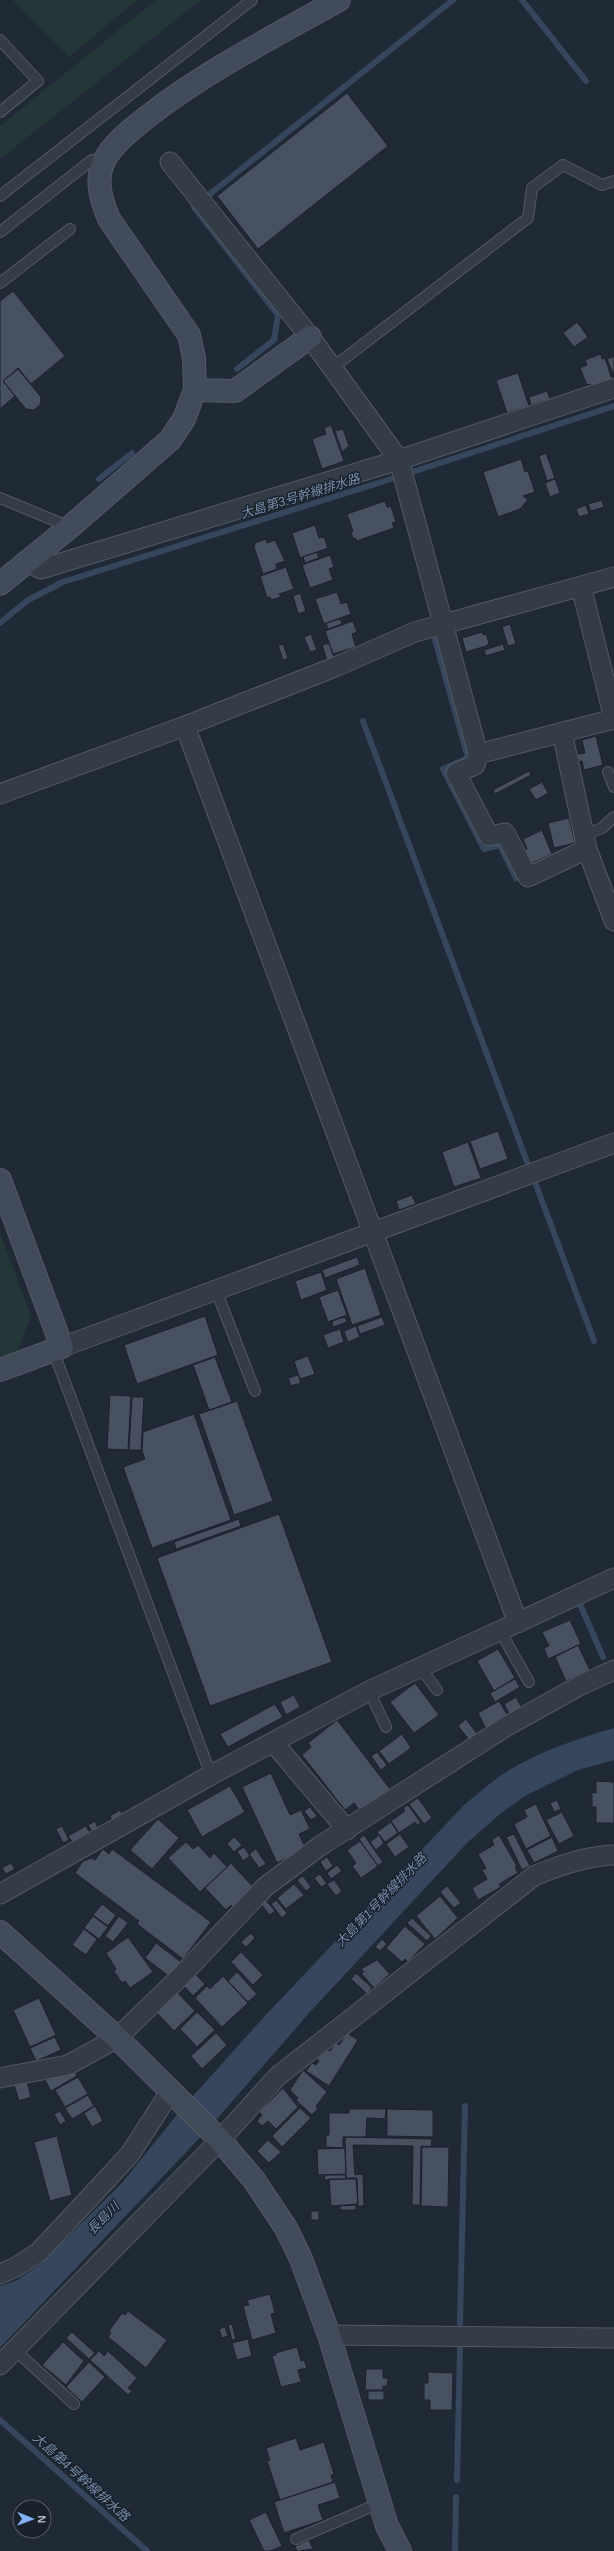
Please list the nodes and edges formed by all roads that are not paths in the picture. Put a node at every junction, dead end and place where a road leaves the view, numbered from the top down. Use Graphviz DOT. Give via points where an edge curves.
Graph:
graph roads {
  1 [pos="252,0"];
  2 [pos="338,0"];
  3 [pos="0,40"];
  4 [pos="0,112"];
  5 [pos="92,160"];
  6 [pos="170,162"];
  7 [pos="614,181"];
  8 [pos="0,196"];
  9 [pos="70,229"];
  10 [pos="0,232"];
  11 [pos="0,283"];
  12 [pos="310,337"];
  13 [pos="332,368"];
  14 [pos="614,388"];
  15 [pos="195,390"];
  16 [pos="402,470"];
  17 [pos="0,498"];
  18 [pos="70,527"];
  19 [pos="27,562"];
  20 [pos="614,577"];
  21 [pos="0,584"];
  22 [pos="581,586"];
  23 [pos="445,624"];
  24 [pos="614,718"];
  25 [pos="185,726"];
  26 [pos="562,732"];
  27 [pos="478,754"];
  28 [pos="608,772"];
  29 [pos="614,787"];
  30 [pos="0,794"];
  31 [pos="614,818"];
  32 [pos="585,842"];
  33 [pos="614,921"];
  34 [pos="614,1143"];
  35 [pos="0,1180"];
  36 [pos="373,1233"];
  37 [pos="216,1290"];
  38 [pos="58,1349"];
  39 [pos="0,1370"];
  40 [pos="255,1392"];
  41 [pos="614,1578"];
  42 [pos="518,1623"];
  43 [pos="500,1630"];
  44 [pos="420,1667"];
  45 [pos="614,1670"];
  46 [pos="529,1682"];
  47 [pos="437,1690"];
  48 [pos="369,1691"];
  49 [pos="386,1727"];
  50 [pos="273,1742"];
  51 [pos="211,1774"];
  52 [pos="347,1830"];
  53 [pos="614,1855"];
  54 [pos="0,1894"];
  55 [pos="0,1932"];
  56 [pos="117,2038"];
  57 [pos="0,2078"];
  58 [pos="173,2095"];
  59 [pos="220,2140"];
  60 [pos="0,2274"];
  61 [pos="329,2335"];
  62 [pos="614,2338"];
  63 [pos="15,2350"];
  64 [pos="0,2365"];
  65 [pos="74,2404"];
  66 [pos="380,2503"];
  67 [pos="296,2539"];
  68 [pos="400,2551"];
  1 -- 8 [label="lane"];
  2 -- 15 [label="street" via="188,86 131,130 103,163 101,201 109,219 189,335 194,358"];
  3 -- 4 [label="lane" via="38,81"];
  5 -- 10 [label="lane"];
  6 -- 12 [label="street"];
  7 -- 13 [label="lane" via="602,185 563,165 532,188 528,218"];
  9 -- 11 [label="lane"];
  12 -- 13 [label="street"];
  12 -- 15 [label="street" via="234,390"];
  13 -- 16 [label="street"];
  14 -- 16 [label="street"];
  15 -- 18 [label="street" via="184,419 170,440"];
  16 -- 19 [label="street" via="41,570"];
  16 -- 23 [label="street"];
  17 -- 18 [label="lane"];
  18 -- 19 [label="street"];
  19 -- 21 [label="street"];
  20 -- 22 [label="street"];
  22 -- 23 [label="street"];
  22 -- 24 [label="street"];
  23 -- 25 [label="street" via="416,632"];
  23 -- 27 [label="street"];
  24 -- 26 [label="street"];
  25 -- 30 [label="street"];
  25 -- 36 [label="street"];
  26 -- 27 [label="street"];
  26 -- 32 [label="street"];
  27 -- 32 [label="street" via="475,765 456,774 489,836 505,833 528,877"];
  28 -- 29 [label="lane"];
  31 -- 32 [label="lane"];
  32 -- 33 [label="street"];
  34 -- 36 [label="street"];
  35 -- 38 [label="street"];
  36 -- 37 [label="street"];
  36 -- 42 [label="street"];
  37 -- 38 [label="street"];
  37 -- 40 [label="lane"];
  38 -- 39 [label="street"];
  38 -- 51 [label="lane"];
  41 -- 42 [label="street"];
  42 -- 43 [label="street"];
  43 -- 44 [label="street"];
  43 -- 46 [label="lane"];
  44 -- 47 [label="lane"];
  44 -- 48 [label="street"];
  45 -- 52 [label="street" via="579,1686 507,1726"];
  48 -- 49 [label="lane"];
  48 -- 50 [label="street"];
  50 -- 51 [label="street"];
  50 -- 52 [label="street"];
  51 -- 54 [label="street"];
  52 -- 56 [label="street" via="320,1846 265,1887 182,1976"];
  53 -- 59 [label="street" via="597,1856 557,1866 534,1876 278,2076"];
  55 -- 56 [label="street"];
  56 -- 57 [label="street" via="68,2064"];
  56 -- 58 [label="street"];
  58 -- 59 [label="street"];
  58 -- 60 [label="street" via="130,2154 39,2252"];
  59 -- 61 [label="street" via="254,2180 286,2228 301,2259"];
  59 -- 63 [label="street"];
  61 -- 62 [label="street"];
  61 -- 66 [label="street"];
  63 -- 64 [label="street"];
  63 -- 65 [label="lane"];
  66 -- 67 [label="lane"];
  66 -- 68 [label="street" via="387,2526"];
}
